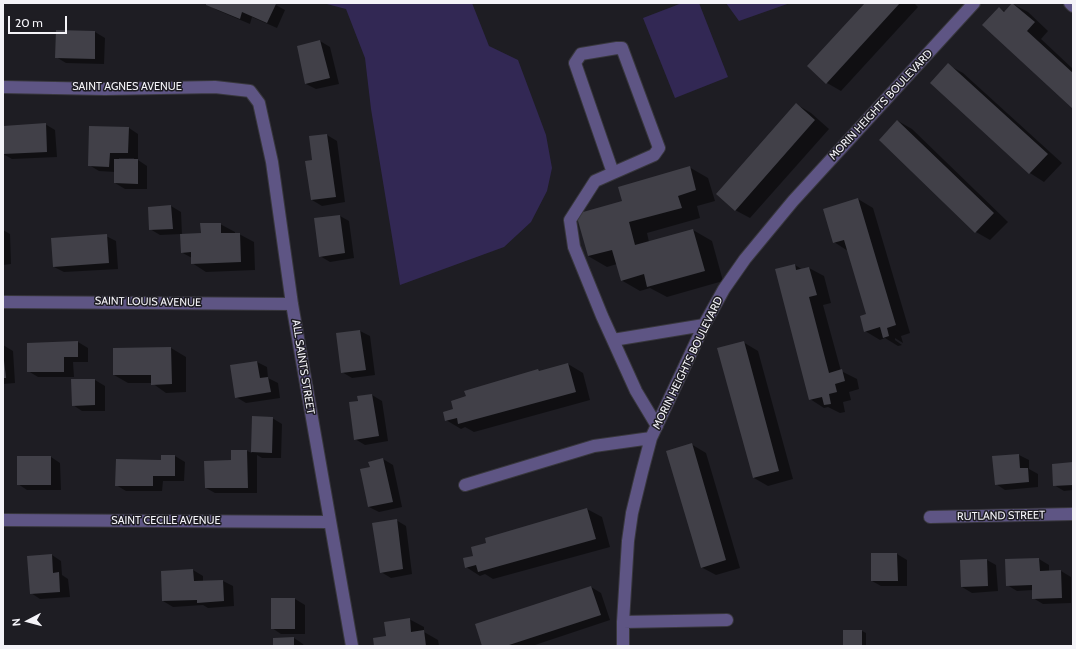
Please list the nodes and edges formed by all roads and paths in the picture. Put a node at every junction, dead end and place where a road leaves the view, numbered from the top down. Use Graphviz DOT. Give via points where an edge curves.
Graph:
graph roads {
  1 [pos="974,3"];
  2 [pos="1070,3"];
  3 [pos="1073,6"];
  4 [pos="3,87"];
  5 [pos="250,91"];
  6 [pos="613,173"];
  7 [pos="3,302"];
  8 [pos="292,304"];
  9 [pos="704,325"];
  10 [pos="613,340"];
  11 [pos="657,426"];
  12 [pos="651,438"];
  13 [pos="465,485"];
  14 [pos="1073,514"];
  15 [pos="930,517"];
  16 [pos="3,520"];
  17 [pos="329,522"];
  18 [pos="727,620"];
  19 [pos="623,622"];
  20 [pos="352,646"];
  21 [pos="623,646"];
  1 -- 9 [label="street, MORIN HEIGHTS BOULEVARD" via="793,201 745,259 724,289"];
  2 -- 3 [label="street"];
  4 -- 5 [label="street, SAINT AGNES AVENUE" via="215,87"];
  5 -- 8 [label="street, ALL SAINTS STREET" via="259,103 272,162"];
  6 -- 6 [label="street" via="654,155 658,148 622,48 581,54 575,63"];
  6 -- 10 [label="street" via="595,181 570,220 574,248"];
  7 -- 8 [label="street, SAINT LOUIS AVENUE"];
  8 -- 17 [label="street, ALL SAINTS STREET"];
  9 -- 10 [label="street"];
  9 -- 11 [label="street, MORIN HEIGHTS BOULEVARD"];
  10 -- 11 [label="street" via="636,391"];
  11 -- 12 [label="street, MORIN HEIGHTS BOULEVARD"];
  12 -- 13 [label="street" via="594,446"];
  12 -- 19 [label="street, MORIN HEIGHTS BOULEVARD" via="632,513"];
  14 -- 15 [label="street, RUTLAND STREET"];
  16 -- 17 [label="street, SAINT CECILE AVENUE"];
  17 -- 20 [label="street, ALL SAINTS STREET"];
  18 -- 19 [label="street"];
  19 -- 21 [label="street, MORIN HEIGHTS BOULEVARD"];
}
